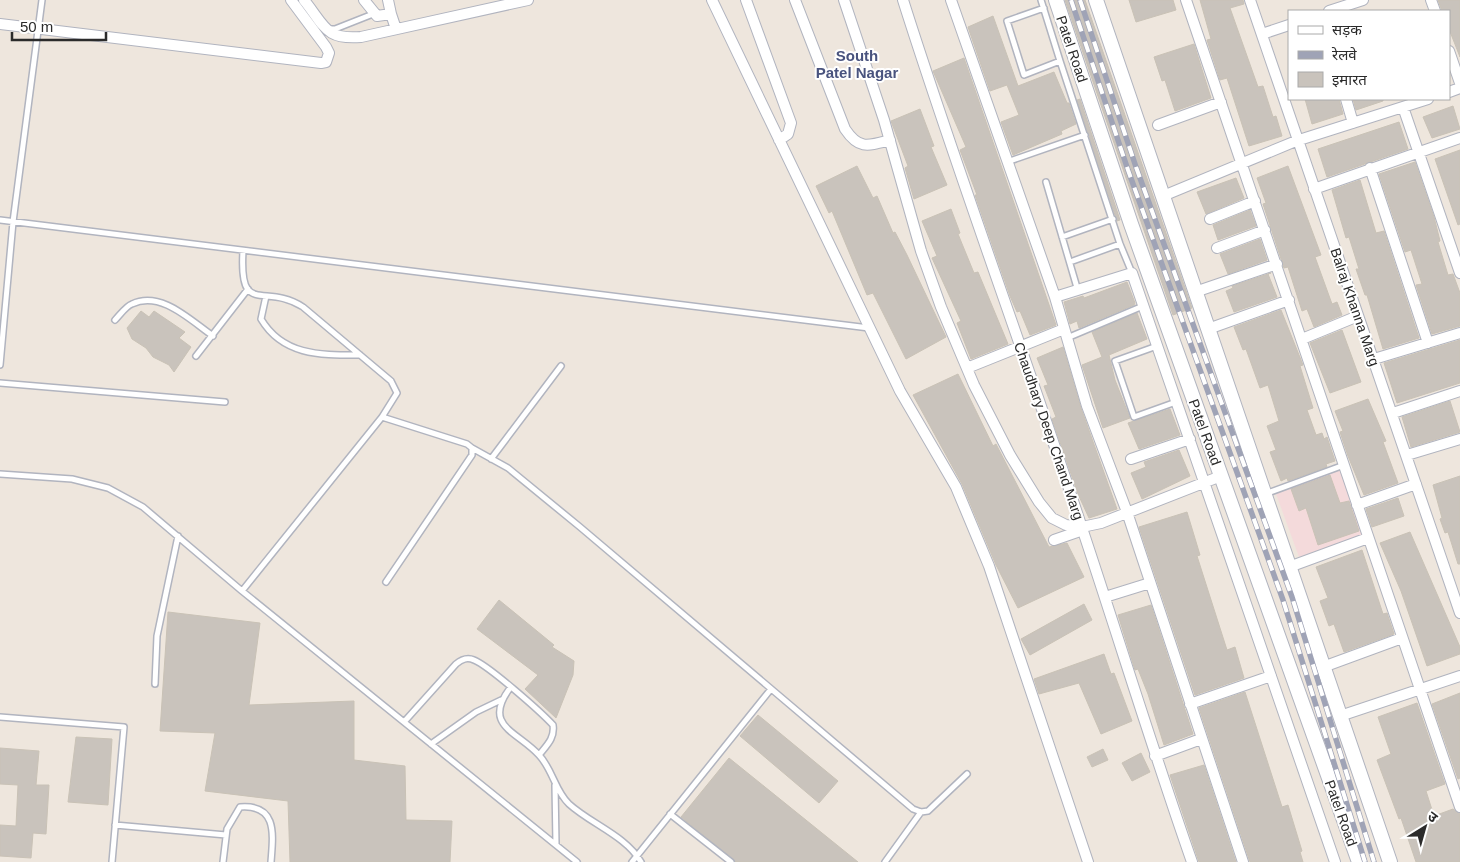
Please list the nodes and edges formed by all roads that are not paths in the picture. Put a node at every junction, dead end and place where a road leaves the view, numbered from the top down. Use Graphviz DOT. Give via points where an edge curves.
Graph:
graph roads {
  1 [pos="42,0"];
  2 [pos="290,0"];
  3 [pos="304,0"];
  4 [pos="364,0"];
  5 [pos="388,0"];
  6 [pos="528,0"];
  7 [pos="712,0"];
  8 [pos="746,0"];
  9 [pos="794,0"];
  10 [pos="844,0"];
  11 [pos="903,0"];
  12 [pos="951,0"];
  13 [pos="1041,0"];
  14 [pos="1056,0"];
  15 [pos="1096,0"];
  16 [pos="1186,0"];
  17 [pos="1250,0"];
  18 [pos="1363,0"];
  19 [pos="1044,8"];
  20 [pos="1332,10"];
  21 [pos="373,14"];
  22 [pos="391,14"];
  23 [pos="0,24"];
  24 [pos="1288,24"];
  25 [pos="37,28"];
  26 [pos="327,29"];
  27 [pos="396,29"];
  28 [pos="1262,34"];
  29 [pos="1450,54"];
  30 [pos="1060,61"];
  31 [pos="1460,83"];
  32 [pos="1284,85"];
  33 [pos="1346,100"];
  34 [pos="1425,100"];
  35 [pos="1221,102"];
  36 [pos="1403,107"];
  37 [pos="1353,122"];
  38 [pos="1158,125"];
  39 [pos="1085,135"];
  40 [pos="1460,138"];
  41 [pos="779,140"];
  42 [pos="890,140"];
  43 [pos="1296,141"];
  44 [pos="1418,151"];
  45 [pos="1007,162"];
  46 [pos="1242,163"];
  47 [pos="1370,168"];
  48 [pos="1046,182"];
  49 [pos="1314,189"];
  50 [pos="1163,196"];
  51 [pos="1255,201"];
  52 [pos="1210,219"];
  53 [pos="0,220"];
  54 [pos="1113,220"];
  55 [pos="13,222"];
  56 [pos="1265,230"];
  57 [pos="1062,237"];
  58 [pos="1120,244"];
  59 [pos="1217,248"];
  60 [pos="243,251"];
  61 [pos="1070,262"];
  62 [pos="1276,264"];
  63 [pos="1132,273"];
  64 [pos="1460,273"];
  65 [pos="248,289"];
  66 [pos="1078,291"];
  67 [pos="1195,292"];
  68 [pos="266,296"];
  69 [pos="1055,297"];
  70 [pos="1289,300"];
  71 [pos="1144,306"];
  72 [pos="1358,316"];
  73 [pos="115,320"];
  74 [pos="869,328"];
  75 [pos="1208,329"];
  76 [pos="1460,333"];
  77 [pos="1065,334"];
  78 [pos="213,336"];
  79 [pos="1302,339"];
  80 [pos="1428,343"];
  81 [pos="1158,346"];
  82 [pos="1019,347"];
  83 [pos="360,355"];
  84 [pos="196,356"];
  85 [pos="1374,359"];
  86 [pos="0,365"];
  87 [pos="561,366"];
  88 [pos="967,368"];
  89 [pos="0,383"];
  90 [pos="1460,391"];
  91 [pos="225,402"];
  92 [pos="1177,402"];
  93 [pos="1393,413"];
  94 [pos="382,417"];
  95 [pos="1190,439"];
  96 [pos="1460,439"];
  97 [pos="472,448"];
  98 [pos="1407,455"];
  99 [pos="491,459"];
  100 [pos="1131,459"];
  101 [pos="1344,465"];
  102 [pos="0,474"];
  103 [pos="1221,476"];
  104 [pos="1204,481"];
  105 [pos="1416,484"];
  106 [pos="1264,494"];
  107 [pos="1357,505"];
  108 [pos="1127,512"];
  109 [pos="1083,528"];
  110 [pos="178,536"];
  111 [pos="1368,538"];
  112 [pos="1054,540"];
  113 [pos="1290,567"];
  114 [pos="386,582"];
  115 [pos="1150,583"];
  116 [pos="242,591"];
  117 [pos="1105,597"];
  118 [pos="1460,613"];
  119 [pos="1402,638"];
  120 [pos="1323,667"];
  121 [pos="1271,676"];
  122 [pos="1460,676"];
  123 [pos="155,684"];
  124 [pos="510,688"];
  125 [pos="771,689"];
  126 [pos="1419,690"];
  127 [pos="501,700"];
  128 [pos="1190,704"];
  129 [pos="1340,716"];
  130 [pos="0,717"];
  131 [pos="404,722"];
  132 [pos="1202,739"];
  133 [pos="431,744"];
  134 [pos="539,755"];
  135 [pos="1155,756"];
  136 [pos="967,774"];
  137 [pos="555,782"];
  138 [pos="1460,807"];
  139 [pos="920,812"];
  140 [pos="670,814"];
  141 [pos="115,826"];
  142 [pos="226,834"];
  143 [pos="556,844"];
  144 [pos="637,855"];
  145 [pos="112,862"];
  146 [pos="223,862"];
  147 [pos="271,862"];
  148 [pos="578,862"];
  149 [pos="632,862"];
  150 [pos="641,862"];
  151 [pos="731,862"];
  152 [pos="885,862"];
  153 [pos="1088,862"];
  154 [pos="1192,862"];
  155 [pos="1243,862"];
  156 [pos="1335,862"];
  157 [pos="1359,862"];
  158 [pos="1390,862"];
  1 -- 25 [label="lane"];
  2 -- 25 [label="street" via="326,47 329,53 326,62"];
  3 -- 26 [label="street"];
  4 -- 21 [label="street"];
  5 -- 22 [label="street"];
  6 -- 27 [label="street"];
  7 -- 41 [label="street"];
  8 -- 41 [label="street" via="791,123 788,134"];
  9 -- 42 [label="street" via="848,134 861,145"];
  10 -- 42 [label="street"];
  11 -- 82 [label="street, Chaudhary Deep Chand Marg"];
  12 -- 45 [label="street"];
  13 -- 19 [label="lane"];
  14 -- 103 [label="main road, Patel Road" via="1131,224"];
  15 -- 50 [label="main road"];
  16 -- 35 [label="street"];
  17 -- 28 [label="street, Balraj Khanna Marg"];
  18 -- 20 [label="street"];
  19 -- 30 [label="lane"];
  19 -- 30 [label="lane" via="1007,21 1024,75"];
  21 -- 22 [label="street"];
  21 -- 26 [label="lane"];
  22 -- 27 [label="street"];
  23 -- 25 [label="street"];
  24 -- 28 [label="street"];
  25 -- 55 [label="lane"];
  26 -- 27 [label="street" via="343,38"];
  28 -- 32 [label="street, Balraj Khanna Marg"];
  29 -- 31 [label="street"];
  30 -- 39 [label="lane"];
  32 -- 43 [label="street, Balraj Khanna Marg"];
  33 -- 37 [label="street"];
  34 -- 36 [label="street"];
  35 -- 38 [label="street"];
  35 -- 46 [label="street"];
  36 -- 37 [label="street"];
  36 -- 44 [label="street"];
  37 -- 43 [label="street"];
  39 -- 45 [label="lane"];
  39 -- 54 [label="lane"];
  40 -- 44 [label="street"];
  41 -- 74 [label="street"];
  42 -- 88 [label="street" via="920,252"];
  43 -- 46 [label="street"];
  43 -- 49 [label="street, Balraj Khanna Marg"];
  44 -- 47 [label="street"];
  44 -- 64 [label="street"];
  45 -- 69 [label="street"];
  46 -- 50 [label="street"];
  46 -- 51 [label="street"];
  47 -- 49 [label="street"];
  47 -- 80 [label="street"];
  48 -- 57 [label="lane"];
  49 -- 72 [label="street, Balraj Khanna Marg"];
  50 -- 67 [label="main road"];
  51 -- 52 [label="street"];
  51 -- 56 [label="street"];
  53 -- 55 [label="lane"];
  54 -- 57 [label="lane"];
  54 -- 58 [label="lane"];
  55 -- 60 [label="lane"];
  55 -- 86 [label="lane"];
  56 -- 59 [label="street"];
  56 -- 62 [label="street"];
  57 -- 61 [label="lane"];
  58 -- 61 [label="lane"];
  58 -- 63 [label="lane"];
  60 -- 65 [label="lane" via="242,276"];
  60 -- 74 [label="lane"];
  61 -- 66 [label="lane"];
  62 -- 67 [label="street"];
  62 -- 70 [label="street"];
  63 -- 66 [label="street"];
  63 -- 71 [label="street"];
  65 -- 68 [label="lane"];
  65 -- 78 [label="lane"];
  66 -- 69 [label="street"];
  67 -- 75 [label="main road"];
  68 -- 83 [label="lane" via="291,299"];
  68 -- 83 [label="lane" via="261,319 269,332 300,350 317,355"];
  69 -- 77 [label="street"];
  70 -- 75 [label="street"];
  70 -- 79 [label="street"];
  71 -- 77 [label="lane"];
  71 -- 81 [label="street"];
  72 -- 79 [label="street"];
  72 -- 85 [label="street, Balraj Khanna Marg"];
  73 -- 78 [label="lane" via="132,304 147,301 167,304"];
  74 -- 153 [label="street" via="900,391 956,487 990,566"];
  75 -- 106 [label="main road"];
  76 -- 80 [label="street"];
  77 -- 82 [label="street"];
  77 -- 108 [label="street" via="1087,406"];
  78 -- 84 [label="lane"];
  79 -- 101 [label="street"];
  80 -- 85 [label="street"];
  81 -- 92 [label="street"];
  81 -- 92 [label="lane" via="1115,361 1134,417"];
  82 -- 88 [label="street"];
  82 -- 109 [label="street, Chaudhary Deep Chand Marg"];
  83 -- 94 [label="lane" via="396,387 395,399"];
  85 -- 93 [label="street, Balraj Khanna Marg"];
  87 -- 99 [label="lane"];
  88 -- 109 [label="street" via="1010,455 1039,502 1052,518 1066,526"];
  89 -- 91 [label="lane"];
  90 -- 93 [label="street"];
  92 -- 95 [label="street"];
  93 -- 98 [label="street, Balraj Khanna Marg"];
  94 -- 97 [label="lane"];
  94 -- 116 [label="lane"];
  95 -- 100 [label="street"];
  95 -- 104 [label="street"];
  96 -- 98 [label="street"];
  97 -- 99 [label="lane"];
  97 -- 114 [label="lane" via="472,454"];
  98 -- 105 [label="street, Balraj Khanna Marg"];
  99 -- 125 [label="lane" via="508,468 580,527"];
  101 -- 106 [label="lane"];
  101 -- 107 [label="street"];
  102 -- 110 [label="lane" via="72,479 108,488 143,507"];
  103 -- 104 [label="street"];
  103 -- 157 [label="main road, Patel Road"];
  104 -- 108 [label="street"];
  104 -- 121 [label="street"];
  105 -- 107 [label="street"];
  105 -- 118 [label="street, Balraj Khanna Marg"];
  106 -- 113 [label="main road"];
  107 -- 111 [label="street"];
  108 -- 109 [label="street"];
  108 -- 115 [label="street"];
  109 -- 112 [label="street"];
  109 -- 117 [label="street, Chaudhary Deep Chand Marg"];
  110 -- 116 [label="lane"];
  110 -- 123 [label="lane" via="157,636"];
  111 -- 113 [label="street"];
  111 -- 119 [label="street"];
  113 -- 120 [label="main road"];
  115 -- 117 [label="street"];
  115 -- 128 [label="street"];
  116 -- 131 [label="lane"];
  117 -- 135 [label="street, Chaudhary Deep Chand Marg"];
  119 -- 120 [label="street"];
  119 -- 126 [label="street"];
  120 -- 129 [label="main road"];
  121 -- 128 [label="street"];
  121 -- 156 [label="street"];
  122 -- 126 [label="street"];
  124 -- 127 [label="lane"];
  124 -- 131 [label="lane" via="475,660 462,659"];
  124 -- 134 [label="lane" via="553,725 552,739"];
  125 -- 139 [label="lane"];
  125 -- 140 [label="lane"];
  126 -- 129 [label="street"];
  126 -- 138 [label="street"];
  127 -- 133 [label="lane" via="476,712"];
  127 -- 134 [label="lane" via="498,710 504,726"];
  128 -- 132 [label="street"];
  129 -- 158 [label="main road"];
  130 -- 141 [label="lane" via="124,726"];
  131 -- 133 [label="lane"];
  132 -- 135 [label="street"];
  132 -- 155 [label="street"];
  133 -- 143 [label="lane"];
  134 -- 137 [label="lane"];
  135 -- 154 [label="street, Chaudhary Deep Chand Marg"];
  136 -- 139 [label="lane" via="935,806"];
  137 -- 143 [label="lane"];
  137 -- 144 [label="lane" via="570,805"];
  139 -- 152 [label="lane"];
  140 -- 144 [label="lane"];
  140 -- 151 [label="lane"];
  141 -- 142 [label="lane"];
  141 -- 145 [label="lane"];
  142 -- 146 [label="lane"];
  142 -- 147 [label="lane" via="240,807 251,806 261,810 269,817 272,826"];
  143 -- 148 [label="lane"];
  144 -- 149 [label="lane"];
  144 -- 150 [label="lane"];
}
